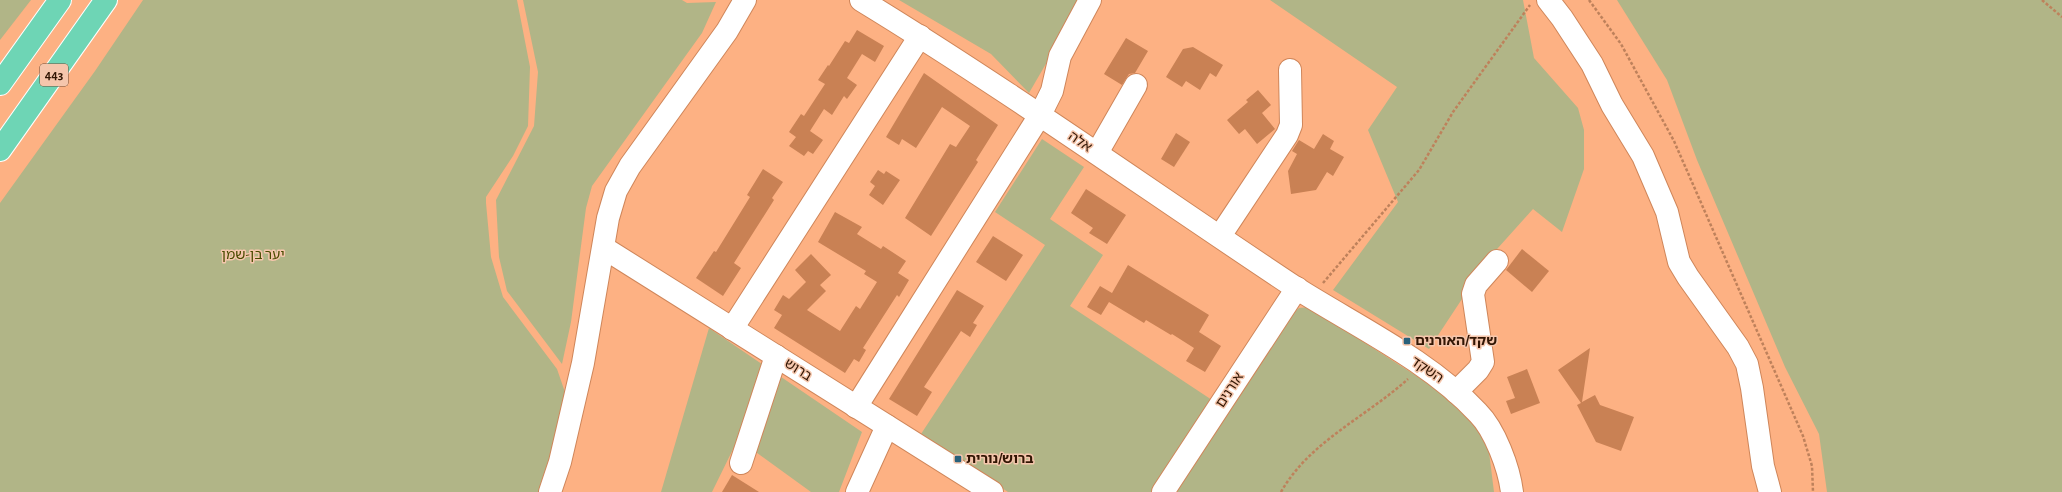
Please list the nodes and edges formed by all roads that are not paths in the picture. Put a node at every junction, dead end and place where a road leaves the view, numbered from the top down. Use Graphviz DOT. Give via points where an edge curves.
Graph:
graph roads {
  1 [pos="60,0"];
  2 [pos="106,0"];
  3 [pos="745,0"];
  4 [pos="861,0"];
  5 [pos="1090,0"];
  6 [pos="1548,0"];
  7 [pos="920,36"];
  8 [pos="1290,70"];
  9 [pos="0,84"];
  10 [pos="1136,85"];
  11 [pos="1040,115"];
  12 [pos="0,150"];
  13 [pos="1097,153"];
  14 [pos="1220,236"];
  15 [pos="604,248"];
  16 [pos="1497,261"];
  17 [pos="1304,292"];
  18 [pos="732,329"];
  19 [pos="776,356"];
  20 [pos="1456,392"];
  21 [pos="856,407"];
  22 [pos="887,426"];
  23 [pos="741,464"];
  24 [pos="550,492"];
  25 [pos="857,492"];
  26 [pos="992,492"];
  27 [pos="1163,492"];
  28 [pos="1512,492"];
  29 [pos="1770,492"];
  1 -- 9 [label="highway, 443"];
  2 -- 12 [label="highway, 443"];
  3 -- 15 [label="street" via="727,31 630,166 616,191 608,218"];
  4 -- 7 [label="street, אלה"];
  5 -- 11 [label="street" via="1060,56 1052,91"];
  6 -- 29 [label="street" via="1592,64 1612,105 1643,156 1667,212 1679,262 1738,347 1746,364 1763,466"];
  7 -- 11 [label="street, אלה"];
  7 -- 18 [label="street"];
  8 -- 14 [label="street" via="1291,125 1287,135"];
  10 -- 13 [label="street"];
  11 -- 13 [label="street, אלה"];
  11 -- 21 [label="street"];
  13 -- 14 [label="street, אלה"];
  14 -- 17 [label="street, אלה"];
  15 -- 18 [label="street, ברוש"];
  15 -- 24 [label="street" via="583,363 560,462"];
  16 -- 20 [label="street" via="1476,286 1473,294 1483,362"];
  17 -- 20 [label="street, השקד" via="1442,378"];
  17 -- 27 [label="street, אורנים"];
  18 -- 19 [label="street, ברוש"];
  19 -- 21 [label="street, ברוש"];
  19 -- 23 [label="street"];
  20 -- 28 [label="street, השקד" via="1480,414 1501,451"];
  21 -- 22 [label="street, ברוש"];
  22 -- 25 [label="street"];
  22 -- 26 [label="street, ברוש"];
}
